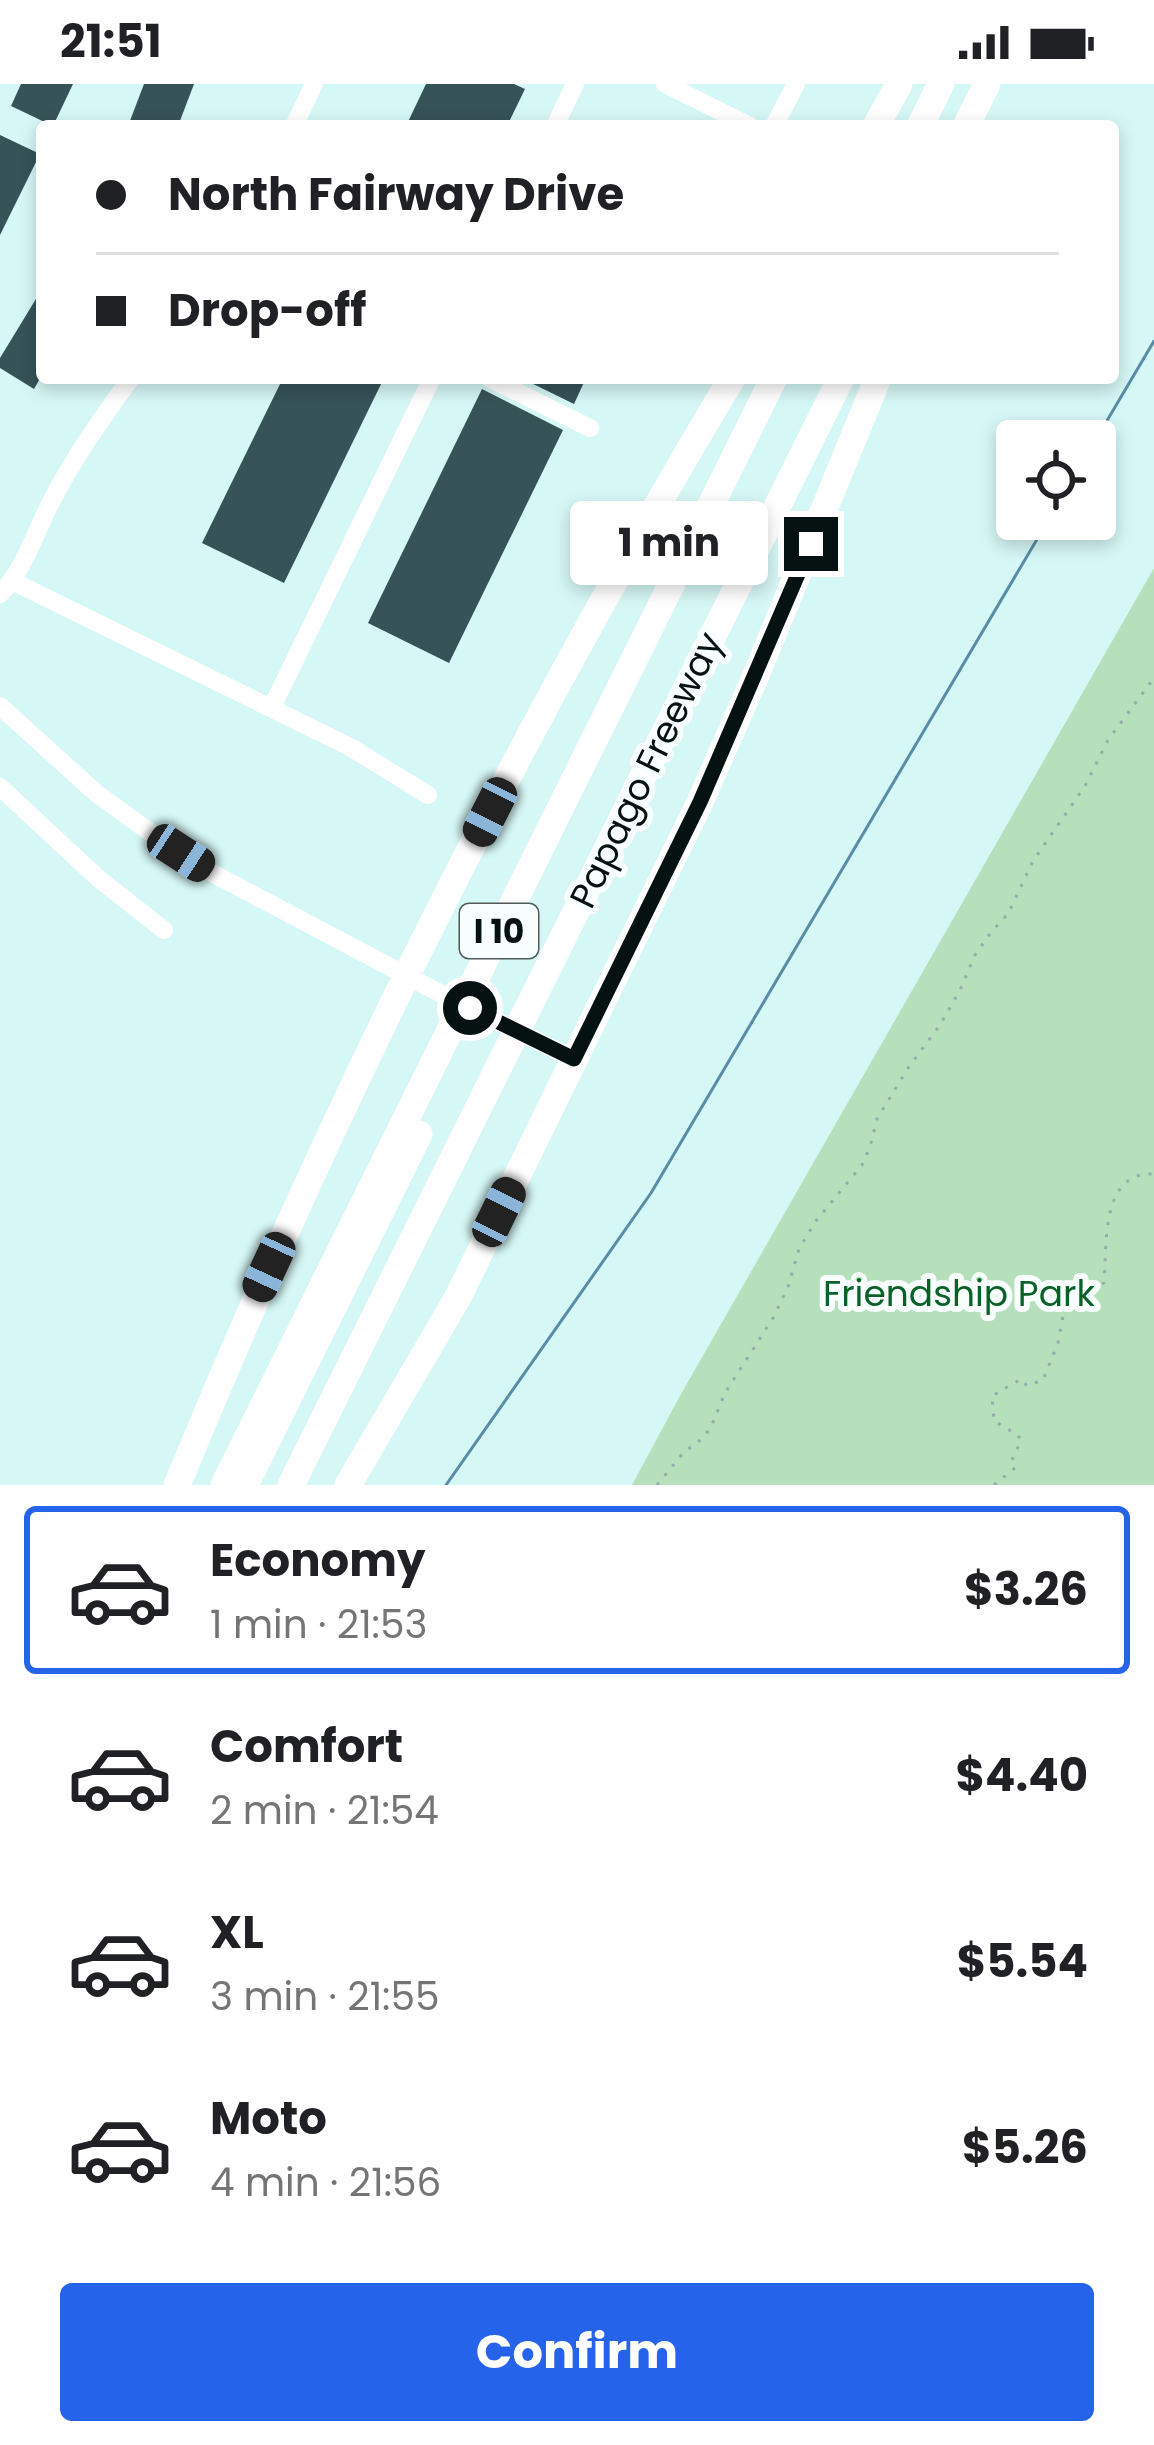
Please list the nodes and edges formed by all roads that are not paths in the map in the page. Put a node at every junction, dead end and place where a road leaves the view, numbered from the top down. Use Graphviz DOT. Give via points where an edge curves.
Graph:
graph roads {
  1 [pos="314,84"];
  2 [pos="575,84"];
  3 [pos="665,84"];
  4 [pos="796,84"];
  5 [pos="899,84"];
  6 [pos="920,84"];
  7 [pos="941,84"];
  8 [pos="987,84"];
  9 [pos="1006,84"];
  10 [pos="297,120"];
  11 [pos="558,120"];
  12 [pos="738,120"];
  13 [pos="776,120"];
  14 [pos="879,120"];
  15 [pos="902,120"];
  16 [pos="923,120"];
  17 [pos="969,120"];
  18 [pos="989,120"];
  19 [pos="127,384"];
  20 [pos="429,384"];
  21 [pos="501,384"];
  22 [pos="728,384"];
  23 [pos="771,384"];
  24 [pos="792,384"];
  25 [pos="838,384"];
  26 [pos="876,384"];
  27 [pos="590,428"];
  28 [pos="6,588"];
  29 [pos="0,706"];
  30 [pos="272,707"];
  31 [pos="428,795"];
  32 [pos="3,799"];
  33 [pos="164,930"];
  34 [pos="419,982"];
  35 [pos="561,1053"];
  36 [pos="177,1485"];
  37 [pos="224,1485"];
  38 [pos="245,1485"];
  39 [pos="291,1485"];
  40 [pos="348,1485"];
  1 -- 10 [label="street"];
  2 -- 11 [label="street"];
  3 -- 12 [label="street"];
  4 -- 13 [label="street"];
  5 -- 14 [label="highway"];
  6 -- 15 [label="highway"];
  7 -- 16 [label="highway"];
  8 -- 17 [label="highway"];
  9 -- 18 [label="highway"];
  19 -- 28 [label="street" via="51,500"];
  20 -- 30 [label="street"];
  21 -- 27 [label="street"];
  22 -- 34 [label="highway" via="564,670"];
  23 -- 37 [label="highway, Papago Freeway / I 10"];
  24 -- 38 [label="highway"];
  25 -- 39 [label="highway, Papago Freeway / I 10"];
  26 -- 35 [label="highway" via="700,802"];
  28 -- 30 [label="street"];
  29 -- 34 [label="street" via="151,833"];
  30 -- 31 [label="street"];
  32 -- 33 [label="street"];
  34 -- 35 [label="street"];
  34 -- 36 [label="highway" via="252,1304"];
  35 -- 40 [label="highway" via="458,1297"];
}
